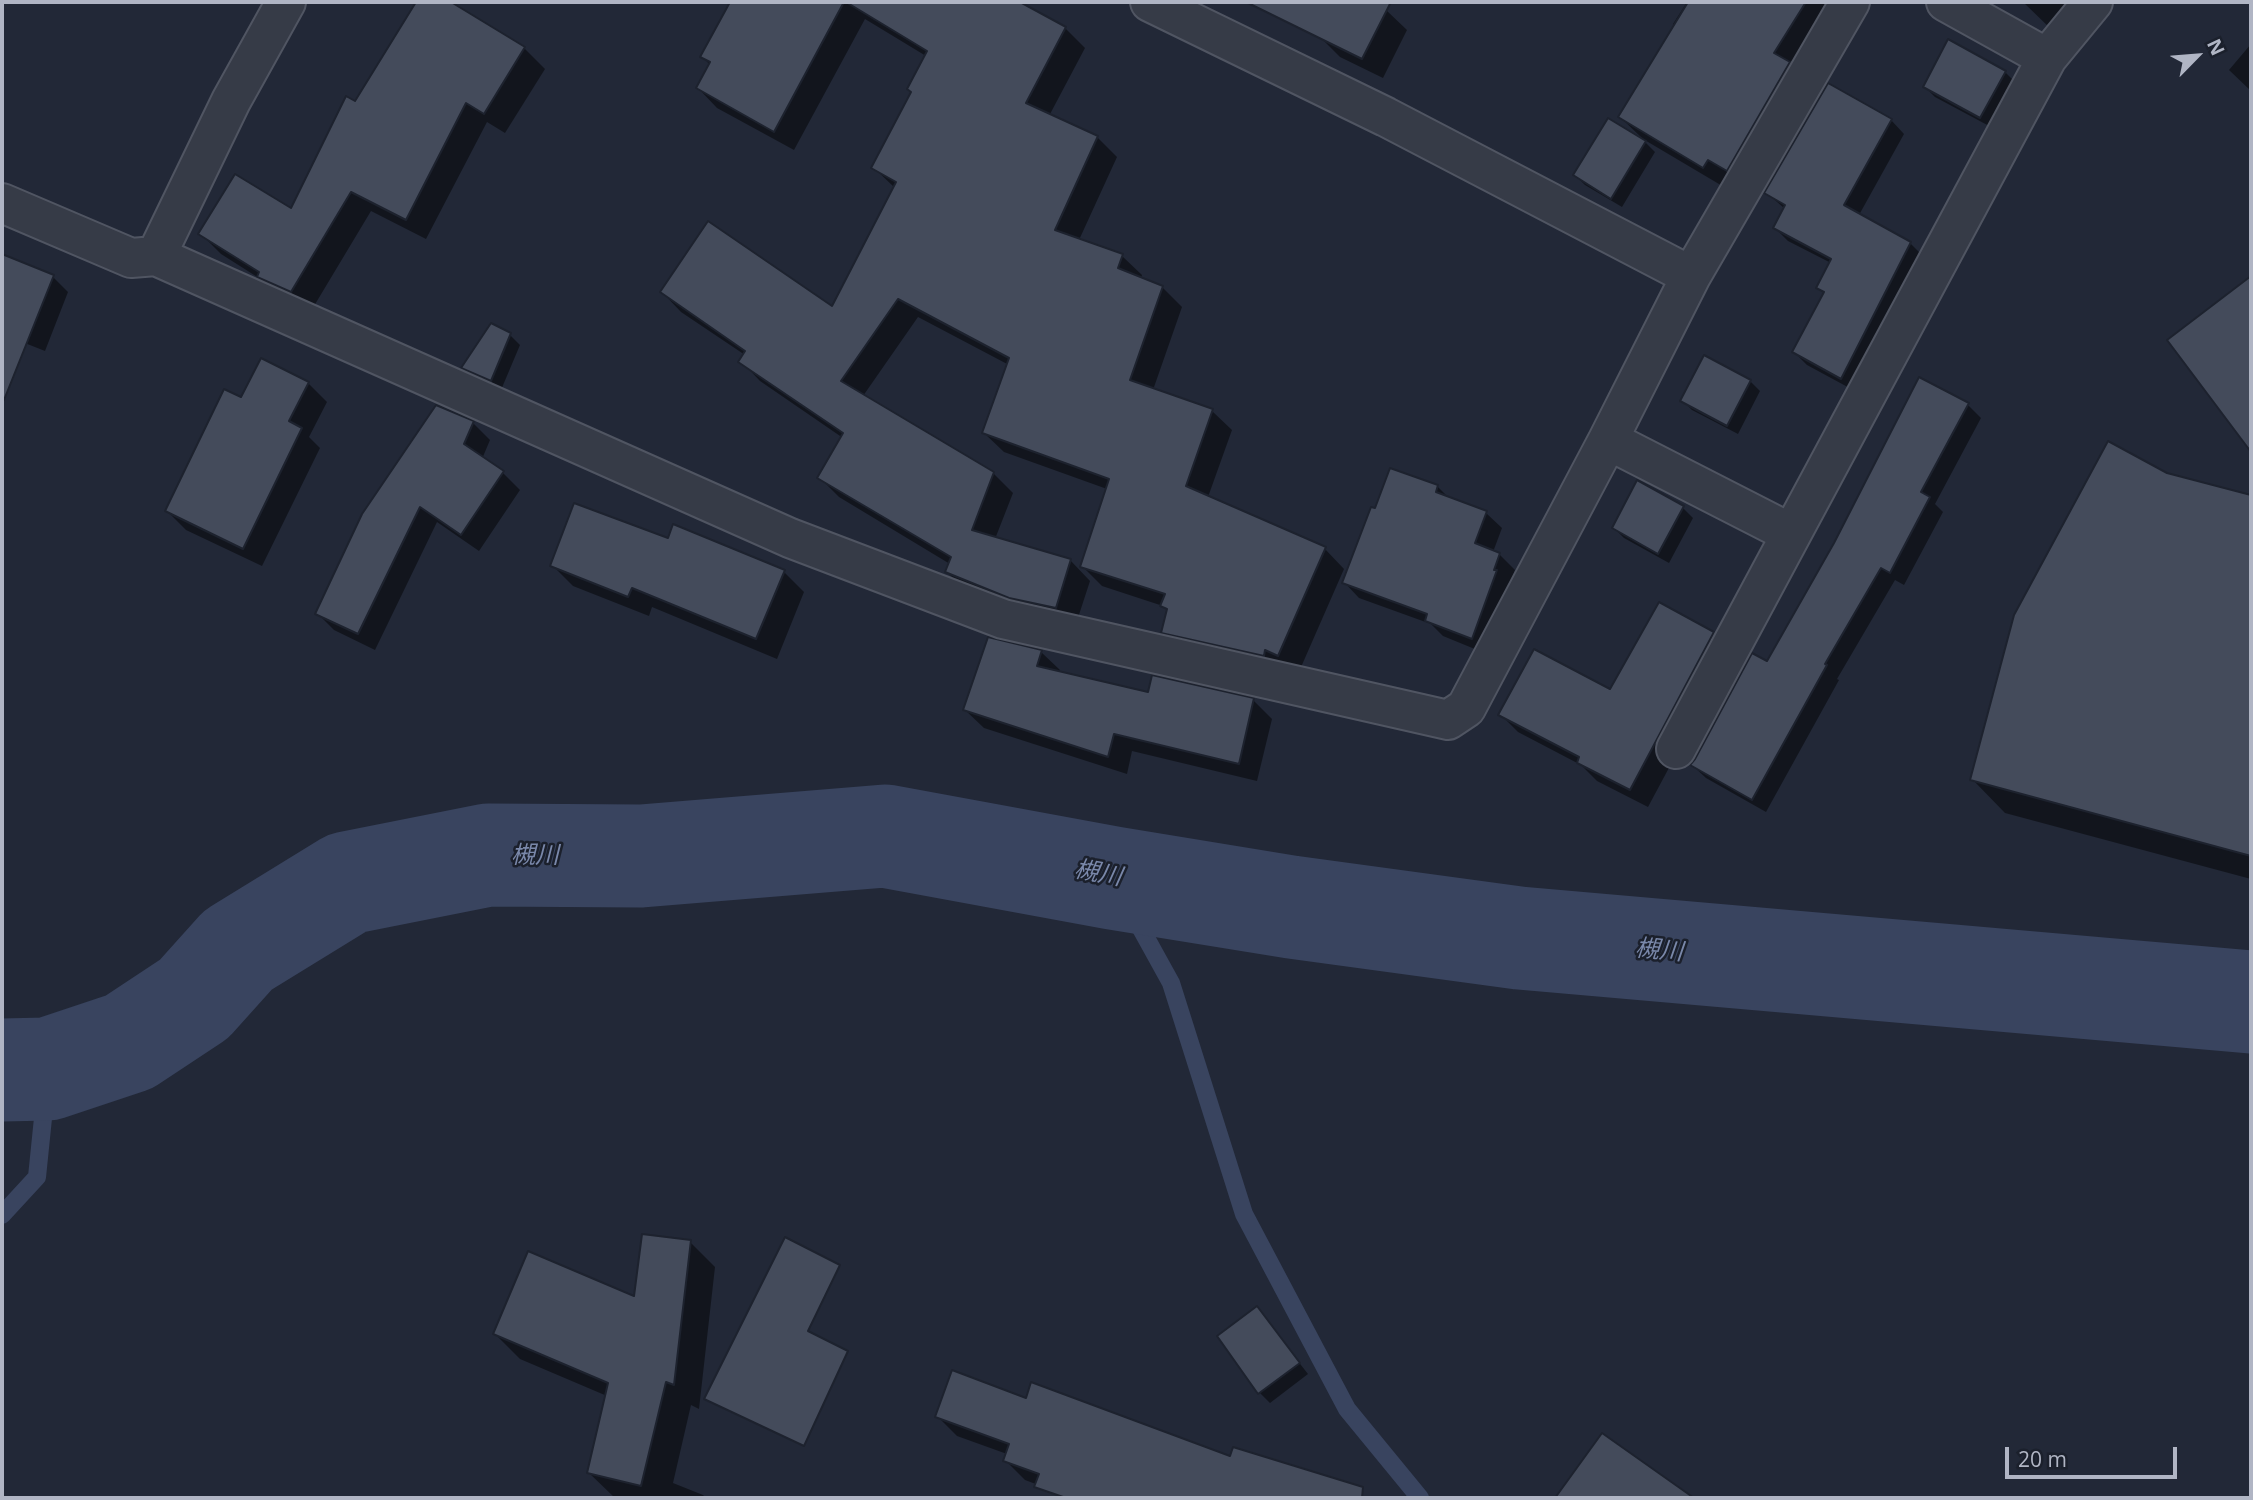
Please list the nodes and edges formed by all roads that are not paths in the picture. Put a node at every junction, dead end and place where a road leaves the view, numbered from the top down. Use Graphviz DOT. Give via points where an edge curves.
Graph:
graph roads {
  1 [pos="286,2"];
  2 [pos="1150,2"];
  3 [pos="1850,2"];
  4 [pos="1946,2"];
  5 [pos="2093,2"];
  6 [pos="2047,58"];
  7 [pos="2,203"];
  8 [pos="156,256"];
  9 [pos="1691,276"];
  10 [pos="1608,440"];
  11 [pos="1790,533"];
  12 [pos="1676,749"];
  1 -- 8 [label="street" via="230,101"];
  2 -- 9 [label="street" via="1386,117"];
  3 -- 9 [label="street"];
  4 -- 6 [label="street"];
  5 -- 6 [label="street"];
  6 -- 11 [label="street"];
  7 -- 8 [label="street" via="131,258"];
  8 -- 10 [label="street" via="790,538 1003,620 1448,720 1466,708"];
  9 -- 10 [label="street"];
  10 -- 11 [label="street"];
  11 -- 12 [label="street"];
}
